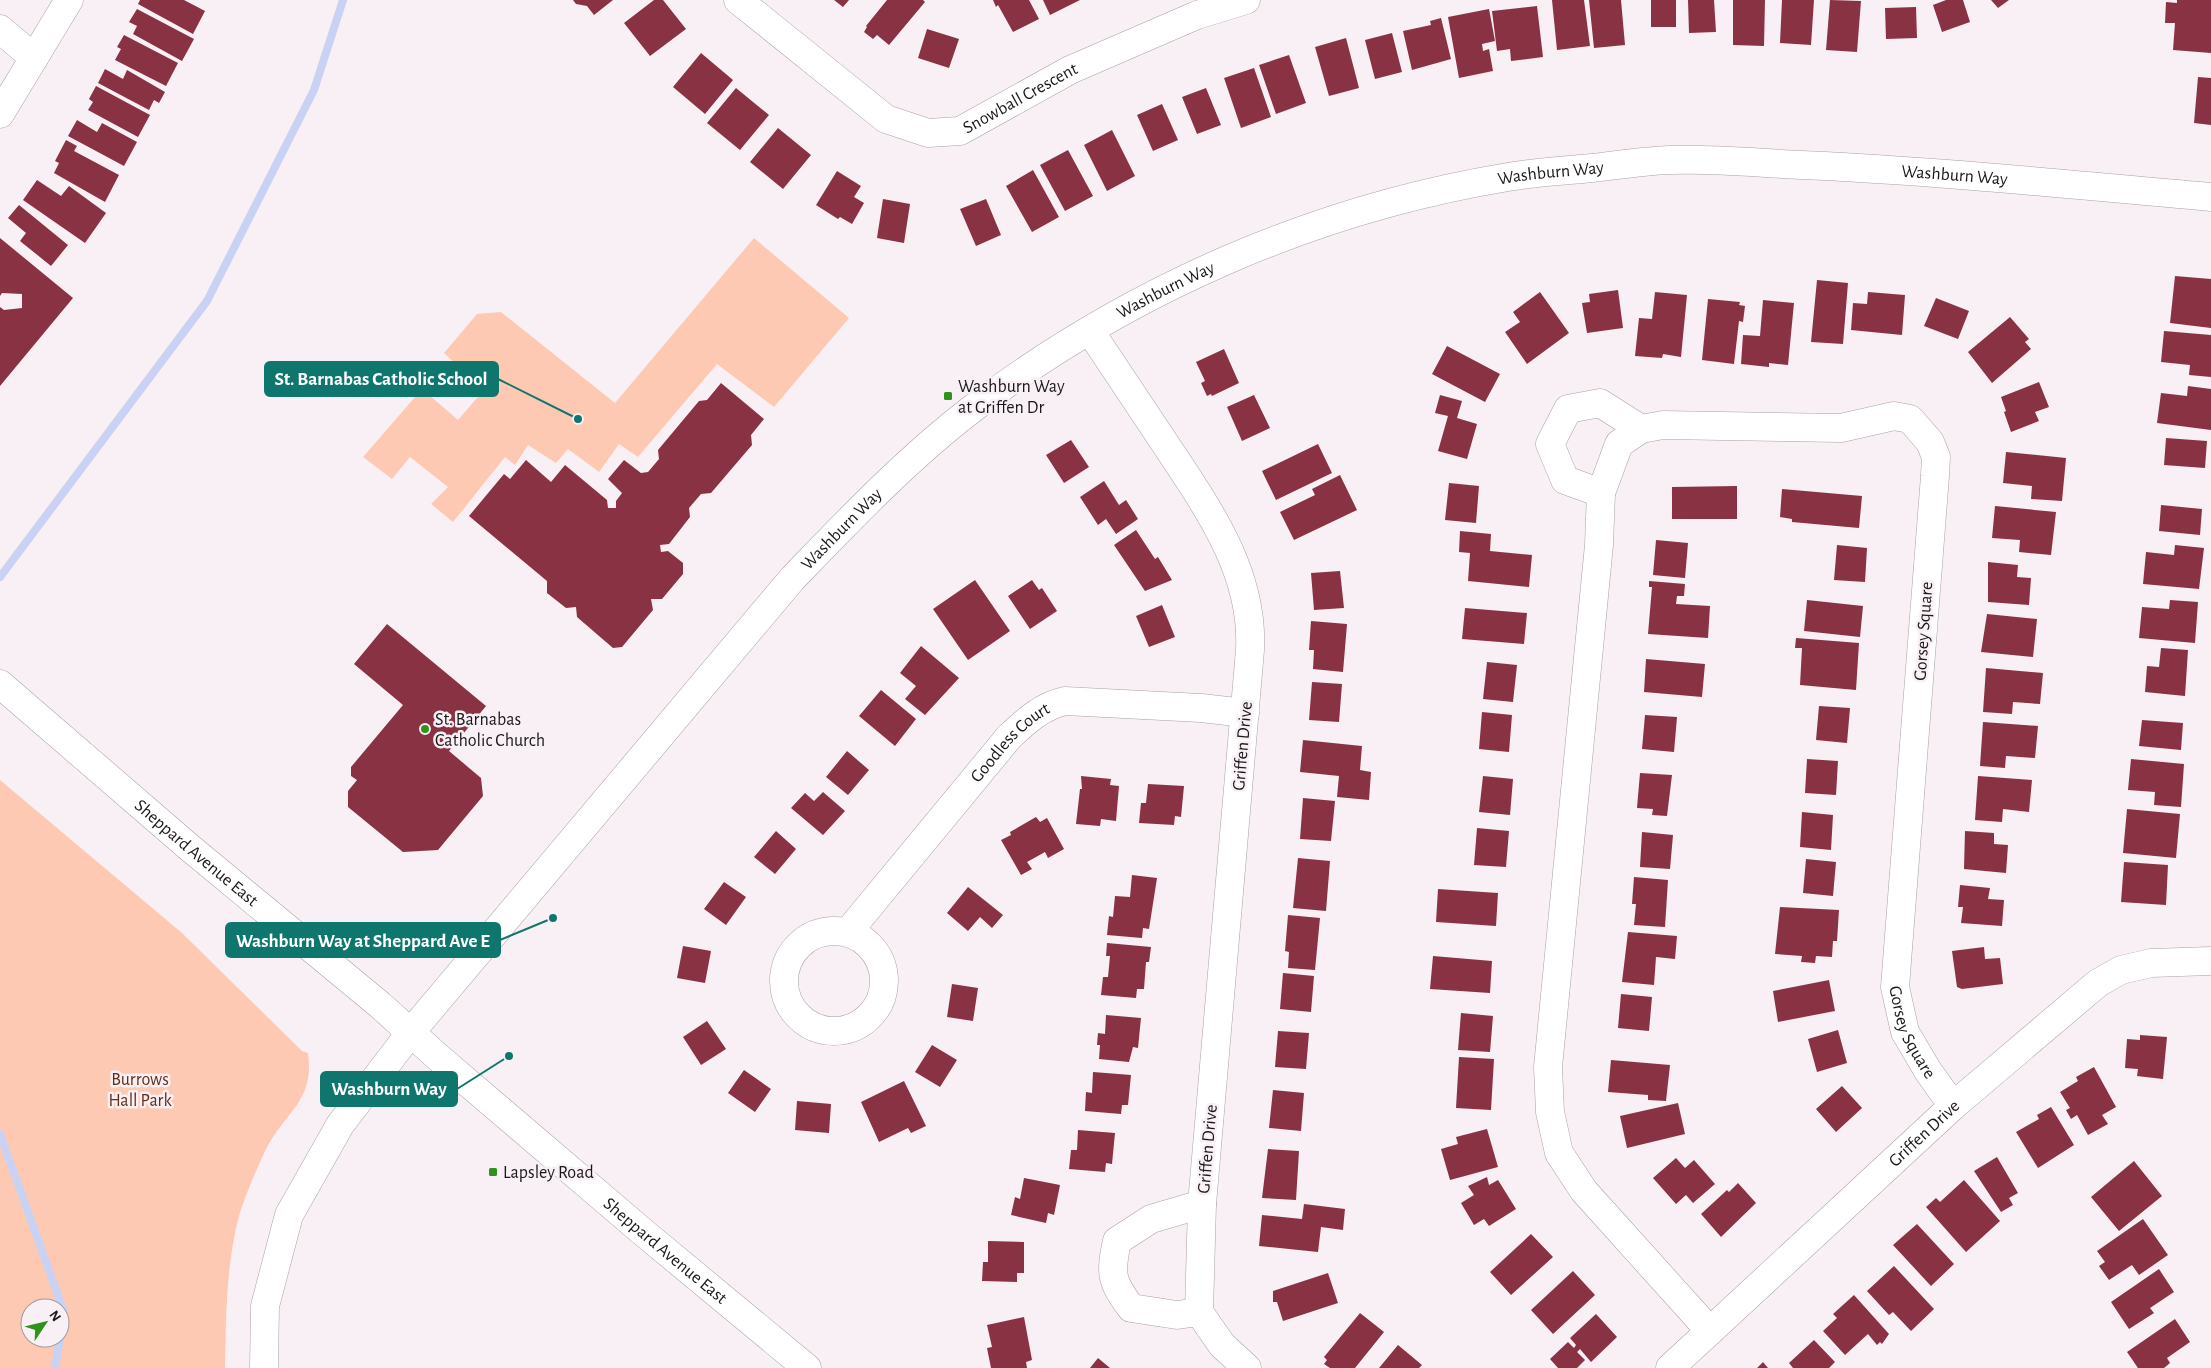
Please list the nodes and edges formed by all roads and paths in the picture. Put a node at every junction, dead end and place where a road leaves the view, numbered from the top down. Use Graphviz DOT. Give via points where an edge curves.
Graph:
graph roads {
  1 [pos="69,0"];
  2 [pos="738,0"];
  3 [pos="1246,0"];
  4 [pos="1207,5"];
  5 [pos="0,29"];
  6 [pos="34,58"];
  7 [pos="0,114"];
  8 [pos="2211,197"];
  9 [pos="1090,331"];
  10 [pos="1642,429"];
  11 [pos="1601,493"];
  12 [pos="7,690"];
  13 [pos="1245,713"];
  14 [pos="848,932"];
  15 [pos="2211,961"];
  16 [pos="411,1032"];
  17 [pos="1953,1106"];
  18 [pos="1202,1204"];
  19 [pos="1199,1312"];
  20 [pos="1710,1331"];
  21 [pos="264,1368"];
  22 [pos="807,1368"];
  23 [pos="1248,1368"];
  24 [pos="1670,1368"];
  1 -- 6 [label="street"];
  2 -- 4 [label="street, Snowball Crescent" via="886,119 928,133 960,131 1070,70"];
  3 -- 4 [label="street, Snowball Crescent"];
  5 -- 6 [label="street"];
  6 -- 7 [label="street"];
  8 -- 9 [label="street, Washburn Way" via="1878,168 1670,160 1510,176 1405,198 1303,230 1213,264 1133,304"];
  9 -- 13 [label="street, Griffen Drive" via="1212,516 1234,561 1247,597 1251,630"];
  9 -- 16 [label="street, Washburn Way" via="973,409 925,448 792,579"];
  10 -- 11 [label="street, Gorsey Square" via="1619,444"];
  10 -- 11 [label="street" via="1600,403 1568,409 1550,444 1565,480"];
  10 -- 17 [label="street, Gorsey Square" via="1663,425 1841,428 1894,416 1910,419 1930,442 1936,457 1895,987 1906,1032"];
  11 -- 20 [label="street, Gorsey Square" via="1598,555 1548,1068 1550,1112 1559,1152 1584,1191"];
  12 -- 16 [label="street, Sheppard Avenue East"];
  13 -- 14 [label="street, Goodless Court" via="1065,701 1051,704 1009,737"];
  13 -- 18 [label="street, Griffen Drive"];
  15 -- 17 [label="street, Griffen Drive" via="2151,963 2121,970 2072,1003"];
  16 -- 21 [label="street" via="340,1125 289,1215 265,1306"];
  16 -- 22 [label="street, Sheppard Avenue East" via="644,1233"];
  17 -- 20 [label="street, Griffen Drive"];
  18 -- 19 [label="street, Griffen Drive"];
  18 -- 19 [label="street, Griffen Drive" via="1151,1219 1117,1241 1112,1265 1116,1287 1132,1308 1177,1315"];
  19 -- 23 [label="street" via="1222,1345"];
  20 -- 24 [label="street, Griffen Drive"];
}
